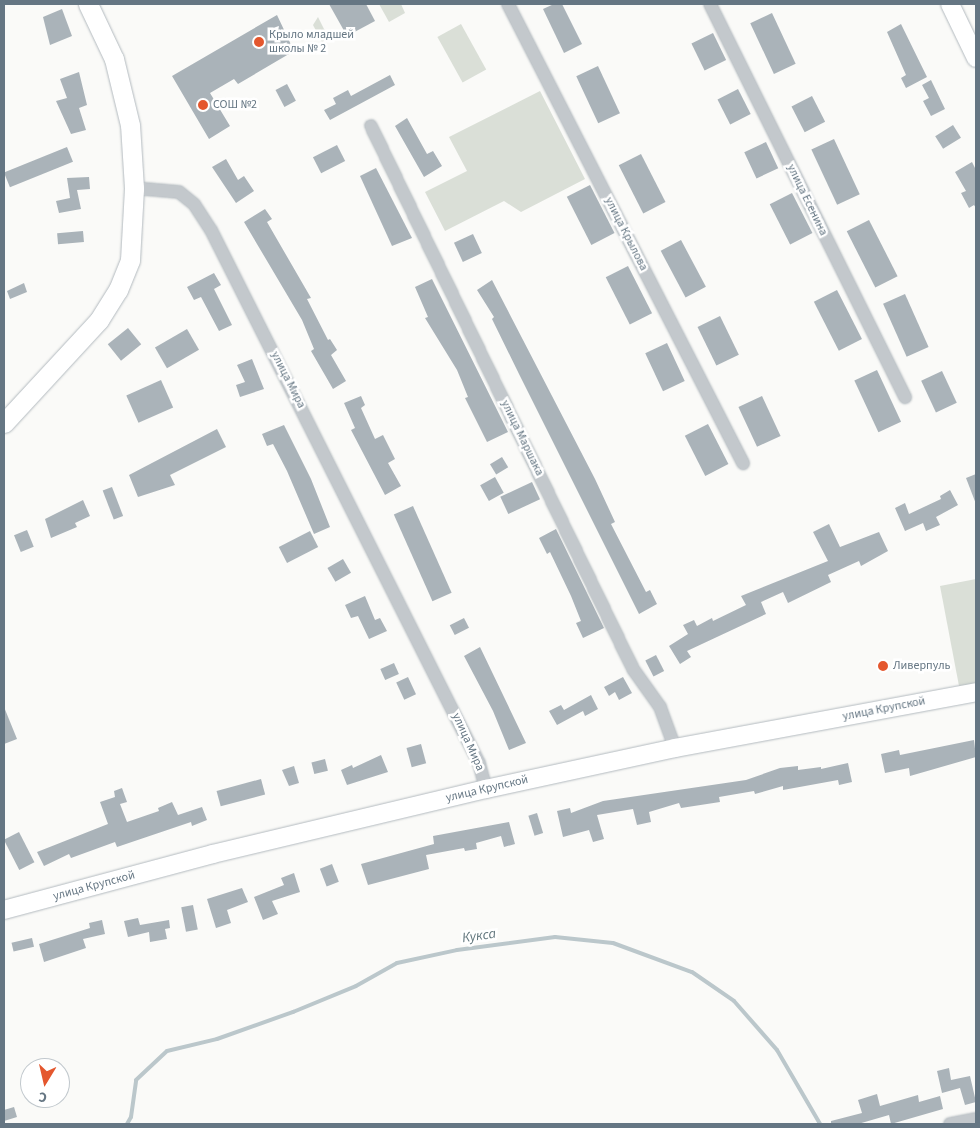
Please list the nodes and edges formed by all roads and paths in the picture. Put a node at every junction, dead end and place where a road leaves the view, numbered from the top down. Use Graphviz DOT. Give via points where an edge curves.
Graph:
graph roads {
  1 [pos="88,4"];
  2 [pos="508,4"];
  3 [pos="710,4"];
  4 [pos="950,4"];
  5 [pos="976,58"];
  6 [pos="372,126"];
  7 [pos="134,188"];
  8 [pos="905,397"];
  9 [pos="4,423"];
  10 [pos="743,463"];
  11 [pos="976,692"];
  12 [pos="675,748"];
  13 [pos="486,789"];
  14 [pos="4,910"];
  15 [pos="976,1119"];
  16 [pos="950,1124"];
  1 -- 7 [label="main road" via="114,59 130,125"];
  2 -- 10 [label="street, улица Крылова"];
  3 -- 8 [label="street, улица Есенина"];
  4 -- 5 [label="street"];
  6 -- 12 [label="street, улица Маршака" via="633,669 660,707"];
  7 -- 9 [label="main road" via="130,260 118,290 99,320"];
  7 -- 13 [label="street, улица Мира" via="179,192 194,204 211,230 479,763"];
  11 -- 12 [label="street, улица Крупской"];
  12 -- 13 [label="street, улица Крупской"];
  13 -- 14 [label="street, улица Крупской" via="212,854"];
  15 -- 16 [label="street"];
}
